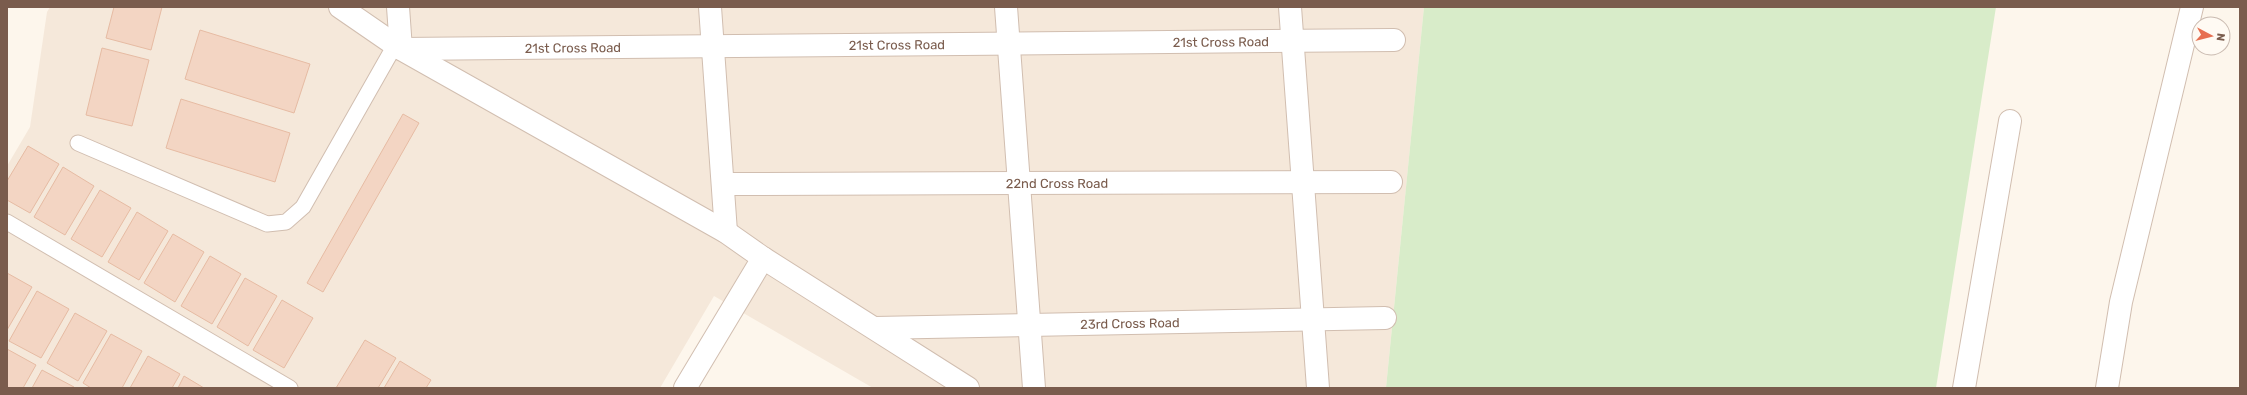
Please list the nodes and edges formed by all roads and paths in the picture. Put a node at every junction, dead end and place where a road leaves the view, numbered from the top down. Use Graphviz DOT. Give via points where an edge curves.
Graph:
graph roads {
  1 [pos="340,7"];
  2 [pos="398,7"];
  3 [pos="710,7"];
  4 [pos="1006,7"];
  5 [pos="1290,7"];
  6 [pos="2192,7"];
  7 [pos="1394,40"];
  8 [pos="1293,41"];
  9 [pos="1009,43"];
  10 [pos="398,47"];
  11 [pos="713,47"];
  12 [pos="2010,121"];
  13 [pos="78,143"];
  14 [pos="1303,182"];
  15 [pos="1391,182"];
  16 [pos="1019,183"];
  17 [pos="723,184"];
  18 [pos="7,222"];
  19 [pos="726,232"];
  20 [pos="763,258"];
  21 [pos="1385,318"];
  22 [pos="1313,320"];
  23 [pos="1030,326"];
  24 [pos="875,328"];
  25 [pos="290,388"];
  26 [pos="685,388"];
  27 [pos="968,388"];
  28 [pos="1034,388"];
  29 [pos="1318,388"];
  30 [pos="1964,388"];
  31 [pos="2107,388"];
  1 -- 10 [label="street"];
  2 -- 10 [label="street"];
  3 -- 11 [label="street"];
  4 -- 9 [label="street"];
  5 -- 8 [label="street"];
  6 -- 31 [label="street" via="2121,302"];
  7 -- 8 [label="street, 21st Cross Road"];
  8 -- 9 [label="street, 21st Cross Road"];
  8 -- 14 [label="street"];
  9 -- 11 [label="street, 21st Cross Road"];
  9 -- 16 [label="street"];
  10 -- 11 [label="street, 21st Cross Road"];
  10 -- 13 [label="lane" via="303,207 286,222 267,224"];
  10 -- 19 [label="street"];
  11 -- 17 [label="street"];
  12 -- 30 [label="street"];
  14 -- 15 [label="street, 22nd Cross Road"];
  14 -- 16 [label="street, 22nd Cross Road"];
  14 -- 22 [label="street"];
  16 -- 17 [label="street, 22nd Cross Road"];
  16 -- 23 [label="street"];
  17 -- 19 [label="street"];
  18 -- 25 [label="lane"];
  19 -- 20 [label="street"];
  20 -- 24 [label="street"];
  20 -- 26 [label="street"];
  21 -- 22 [label="street, 23rd Cross Road"];
  22 -- 23 [label="street, 23rd Cross Road"];
  22 -- 29 [label="street"];
  23 -- 24 [label="street, 23rd Cross Road"];
  23 -- 28 [label="street"];
  24 -- 27 [label="street"];
}
